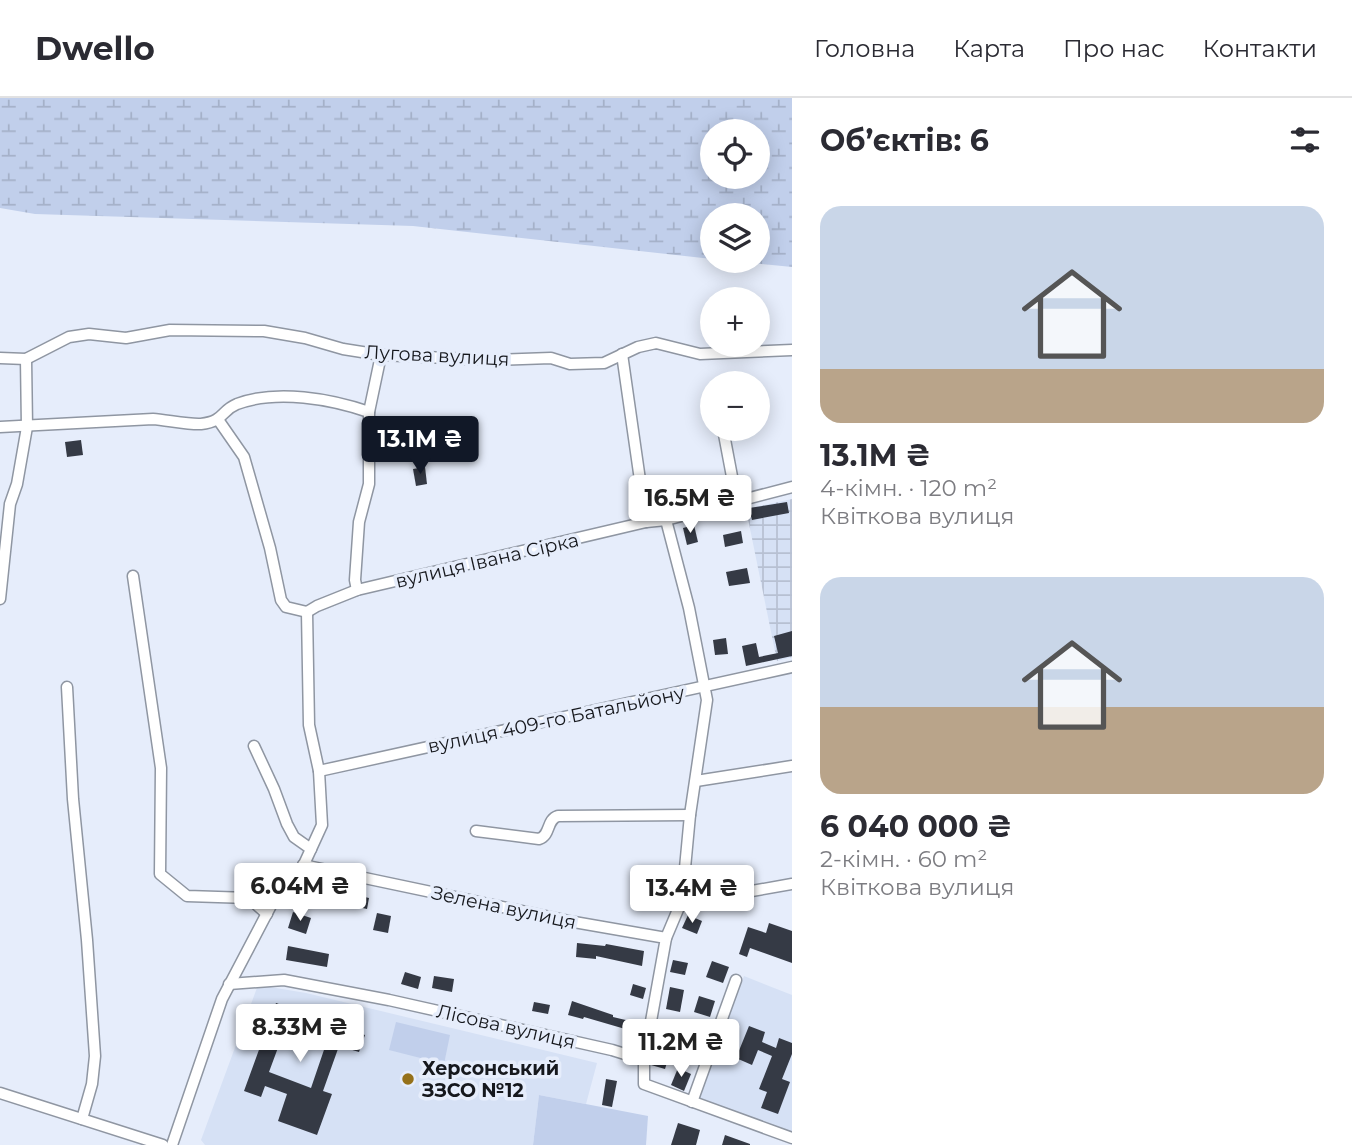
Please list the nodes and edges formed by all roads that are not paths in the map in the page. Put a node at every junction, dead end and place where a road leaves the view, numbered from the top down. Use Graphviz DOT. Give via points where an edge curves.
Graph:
graph roads {
  1 [pos="792,350"];
  2 [pos="622,354"];
  3 [pos="381,355"];
  4 [pos="0,358"];
  5 [pos="26,359"];
  6 [pos="369,412"];
  7 [pos="219,421"];
  8 [pos="0,427"];
  9 [pos="27,427"];
  10 [pos="725,441"];
  11 [pos="792,487"];
  12 [pos="737,503"];
  13 [pos="666,520"];
  14 [pos="646,522"];
  15 [pos="133,576"];
  16 [pos="1,584"];
  17 [pos="357,590"];
  18 [pos="0,599"];
  19 [pos="307,612"];
  20 [pos="792,667"];
  21 [pos="67,687"];
  22 [pos="705,687"];
  23 [pos="254,746"];
  24 [pos="792,766"];
  25 [pos="319,771"];
  26 [pos="696,781"];
  27 [pos="690,815"];
  28 [pos="476,831"];
  29 [pos="311,849"];
  30 [pos="303,865"];
  31 [pos="792,884"];
  32 [pos="681,900"];
  33 [pos="267,914"];
  34 [pos="666,938"];
  35 [pos="736,980"];
  36 [pos="229,984"];
  37 [pos="644,1060"];
  38 [pos="0,1093"];
  39 [pos="692,1102"];
  40 [pos="82,1119"];
  41 [pos="792,1138"];
  42 [pos="163,1145"];
  43 [pos="173,1145"];
  1 -- 2 [label="street, Лугова вулиця" via="700,354 656,343"];
  2 -- 3 [label="street, Лугова вулиця" via="604,363 570,364 551,358"];
  2 -- 14 [label="street"];
  3 -- 5 [label="street, Лугова вулиця" via="264,331 170,330 126,338 69,337"];
  3 -- 6 [label="street"];
  4 -- 5 [label="street, Лугова вулиця"];
  5 -- 9 [label="street"];
  6 -- 7 [label="street" via="318,398 286,397 235,405"];
  6 -- 17 [label="street" via="369,484 359,522"];
  7 -- 9 [label="street" via="198,425 153,419"];
  7 -- 19 [label="street" via="244,457 281,600 286,607"];
  8 -- 9 [label="street"];
  9 -- 16 [label="street" via="10,504"];
  10 -- 12 [label="street"];
  11 -- 12 [label="street, вулиця Івана Сірка"];
  12 -- 13 [label="street, вулиця Івана Сірка"];
  13 -- 14 [label="street, вулиця Івана Сірка"];
  13 -- 22 [label="street"];
  14 -- 17 [label="street, вулиця Івана Сірка"];
  15 -- 33 [label="street" via="161,768 160,874 187,896 249,898"];
  16 -- 18 [label="street"];
  17 -- 19 [label="street, вулиця Івана Сірка"];
  19 -- 25 [label="street" via="309,725"];
  20 -- 22 [label="street, вулиця 409-го Батальйону"];
  21 -- 40 [label="street" via="95,1056"];
  22 -- 25 [label="street, вулиця 409-го Батальйону"];
  22 -- 26 [label="street"];
  23 -- 29 [label="street" via="294,837"];
  24 -- 26 [label="street"];
  25 -- 29 [label="street" via="323,817"];
  26 -- 27 [label="street"];
  27 -- 28 [label="street" via="558,816 539,839"];
  27 -- 32 [label="street"];
  29 -- 30 [label="street"];
  30 -- 33 [label="street"];
  30 -- 34 [label="street, Зелена вулиця"];
  31 -- 32 [label="street"];
  32 -- 34 [label="street"];
  33 -- 36 [label="street"];
  34 -- 37 [label="street"];
  35 -- 39 [label="street"];
  36 -- 37 [label="street, Лісова вулиця" via="284,980"];
  36 -- 43 [label="street"];
  37 -- 39 [label="street" via="644,1084"];
  38 -- 40 [label="street"];
  39 -- 41 [label="street"];
  40 -- 42 [label="street"];
}
